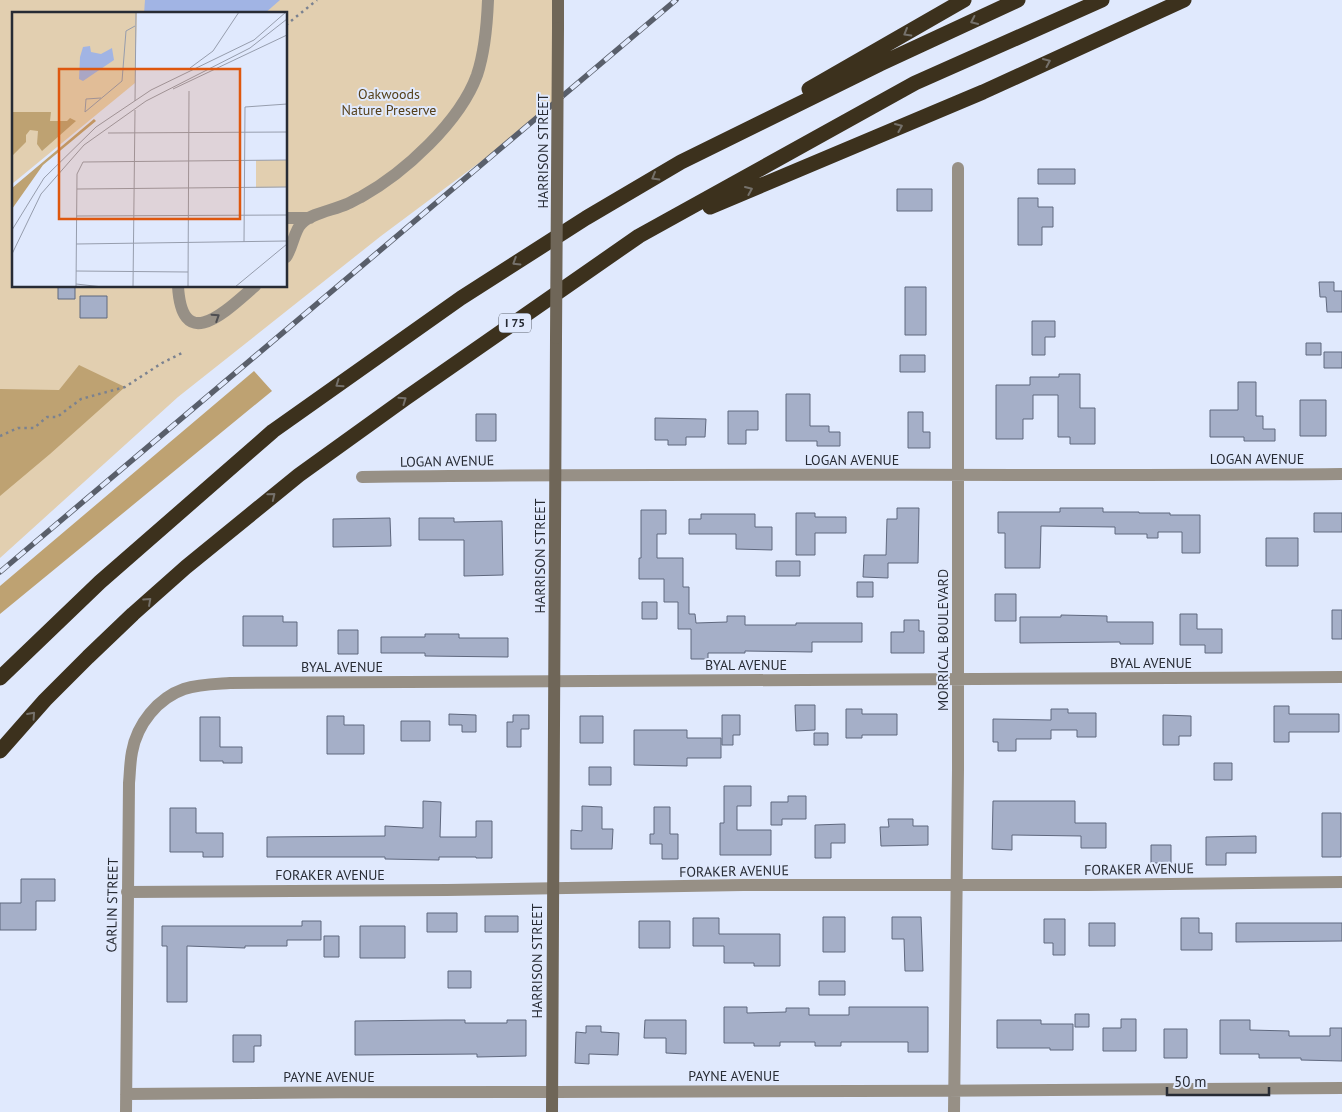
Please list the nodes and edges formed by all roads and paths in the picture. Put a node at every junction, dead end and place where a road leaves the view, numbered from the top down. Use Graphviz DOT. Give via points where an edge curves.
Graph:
graph roads {
  1 [pos="317,0"];
  2 [pos="488,0"];
  3 [pos="558,0"];
  4 [pos="964,0"];
  5 [pos="1018,0"];
  6 [pos="1102,0"];
  7 [pos="1184,0"];
  8 [pos="288,23"];
  9 [pos="681,162"];
  10 [pos="958,168"];
  11 [pos="288,218"];
  12 [pos="310,218"];
  13 [pos="639,236"];
  14 [pos="288,254"];
  15 [pos="178,288"];
  16 [pos="253,288"];
  17 [pos="182,353"];
  18 [pos="0,436"];
  19 [pos="1342,474"];
  20 [pos="556,475"];
  21 [pos="959,475"];
  22 [pos="362,477"];
  23 [pos="1342,677"];
  24 [pos="0,678"];
  25 [pos="958,679"];
  26 [pos="554,681"];
  27 [pos="156,706"];
  28 [pos="0,751"];
  29 [pos="1342,882"];
  30 [pos="957,885"];
  31 [pos="552,888"];
  32 [pos="127,892"];
  33 [pos="1342,1088"];
  34 [pos="954,1091"];
  35 [pos="552,1092"];
  36 [pos="126,1094"];
  37 [pos="126,1112"];
  38 [pos="552,1112"];
  39 [pos="954,1112"];
  1 -- 8 [label="path"];
  2 -- 12 [label="street" via="482,57 468,95 456,112 413,158 375,189 348,204"];
  3 -- 20 [label="street, HARRISON STREET, bridge"];
  4 -- 9 [label="highway, one-way"];
  5 -- 9 [label="highway, one-way"];
  6 -- 13 [label="highway, I 75" via="915,83"];
  13 -- 7 [label="highway, one-way" via="983,92"];
  9 -- 24 [label="highway, one-way" via="461,298 274,431 100,582"];
  10 -- 21 [label="street, MORRICAL BOULEVARD"];
  11 -- 12 [label="street"];
  12 -- 14 [label="street" via="301,223"];
  28 -- 13 [label="highway, I 75, one-way" via="46,700 133,614 299,475"];
  15 -- 16 [label="street, one-way" via="181,310 196,323 215,319"];
  17 -- 18 [label="path" via="125,387 81,399 57,417 47,417 34,428 18,428"];
  19 -- 21 [label="street, LOGAN AVENUE"];
  20 -- 21 [label="street, LOGAN AVENUE"];
  20 -- 22 [label="street, LOGAN AVENUE"];
  20 -- 26 [label="street, HARRISON STREET"];
  21 -- 25 [label="street, MORRICAL BOULEVARD"];
  23 -- 25 [label="street, BYAL AVENUE"];
  25 -- 26 [label="street, BYAL AVENUE"];
  25 -- 30 [label="street, MORRICAL BOULEVARD"];
  26 -- 27 [label="street, BYAL AVENUE" via="198,685 173,694"];
  26 -- 31 [label="street, HARRISON STREET"];
  27 -- 32 [label="street, CARLIN STREET" via="139,732 132,752"];
  29 -- 30 [label="street, FORAKER AVENUE"];
  30 -- 31 [label="street, FORAKER AVENUE"];
  30 -- 34 [label="street, MORRICAL BOULEVARD"];
  31 -- 32 [label="street, FORAKER AVENUE"];
  31 -- 35 [label="street, HARRISON STREET"];
  32 -- 36 [label="street, CARLIN STREET"];
  33 -- 34 [label="street, PAYNE AVENUE"];
  34 -- 35 [label="street, PAYNE AVENUE"];
  34 -- 39 [label="street, MORRICAL BOULEVARD"];
  35 -- 36 [label="street, PAYNE AVENUE"];
  35 -- 38 [label="street, HARRISON STREET"];
  36 -- 37 [label="street, CARLIN STREET"];
}
